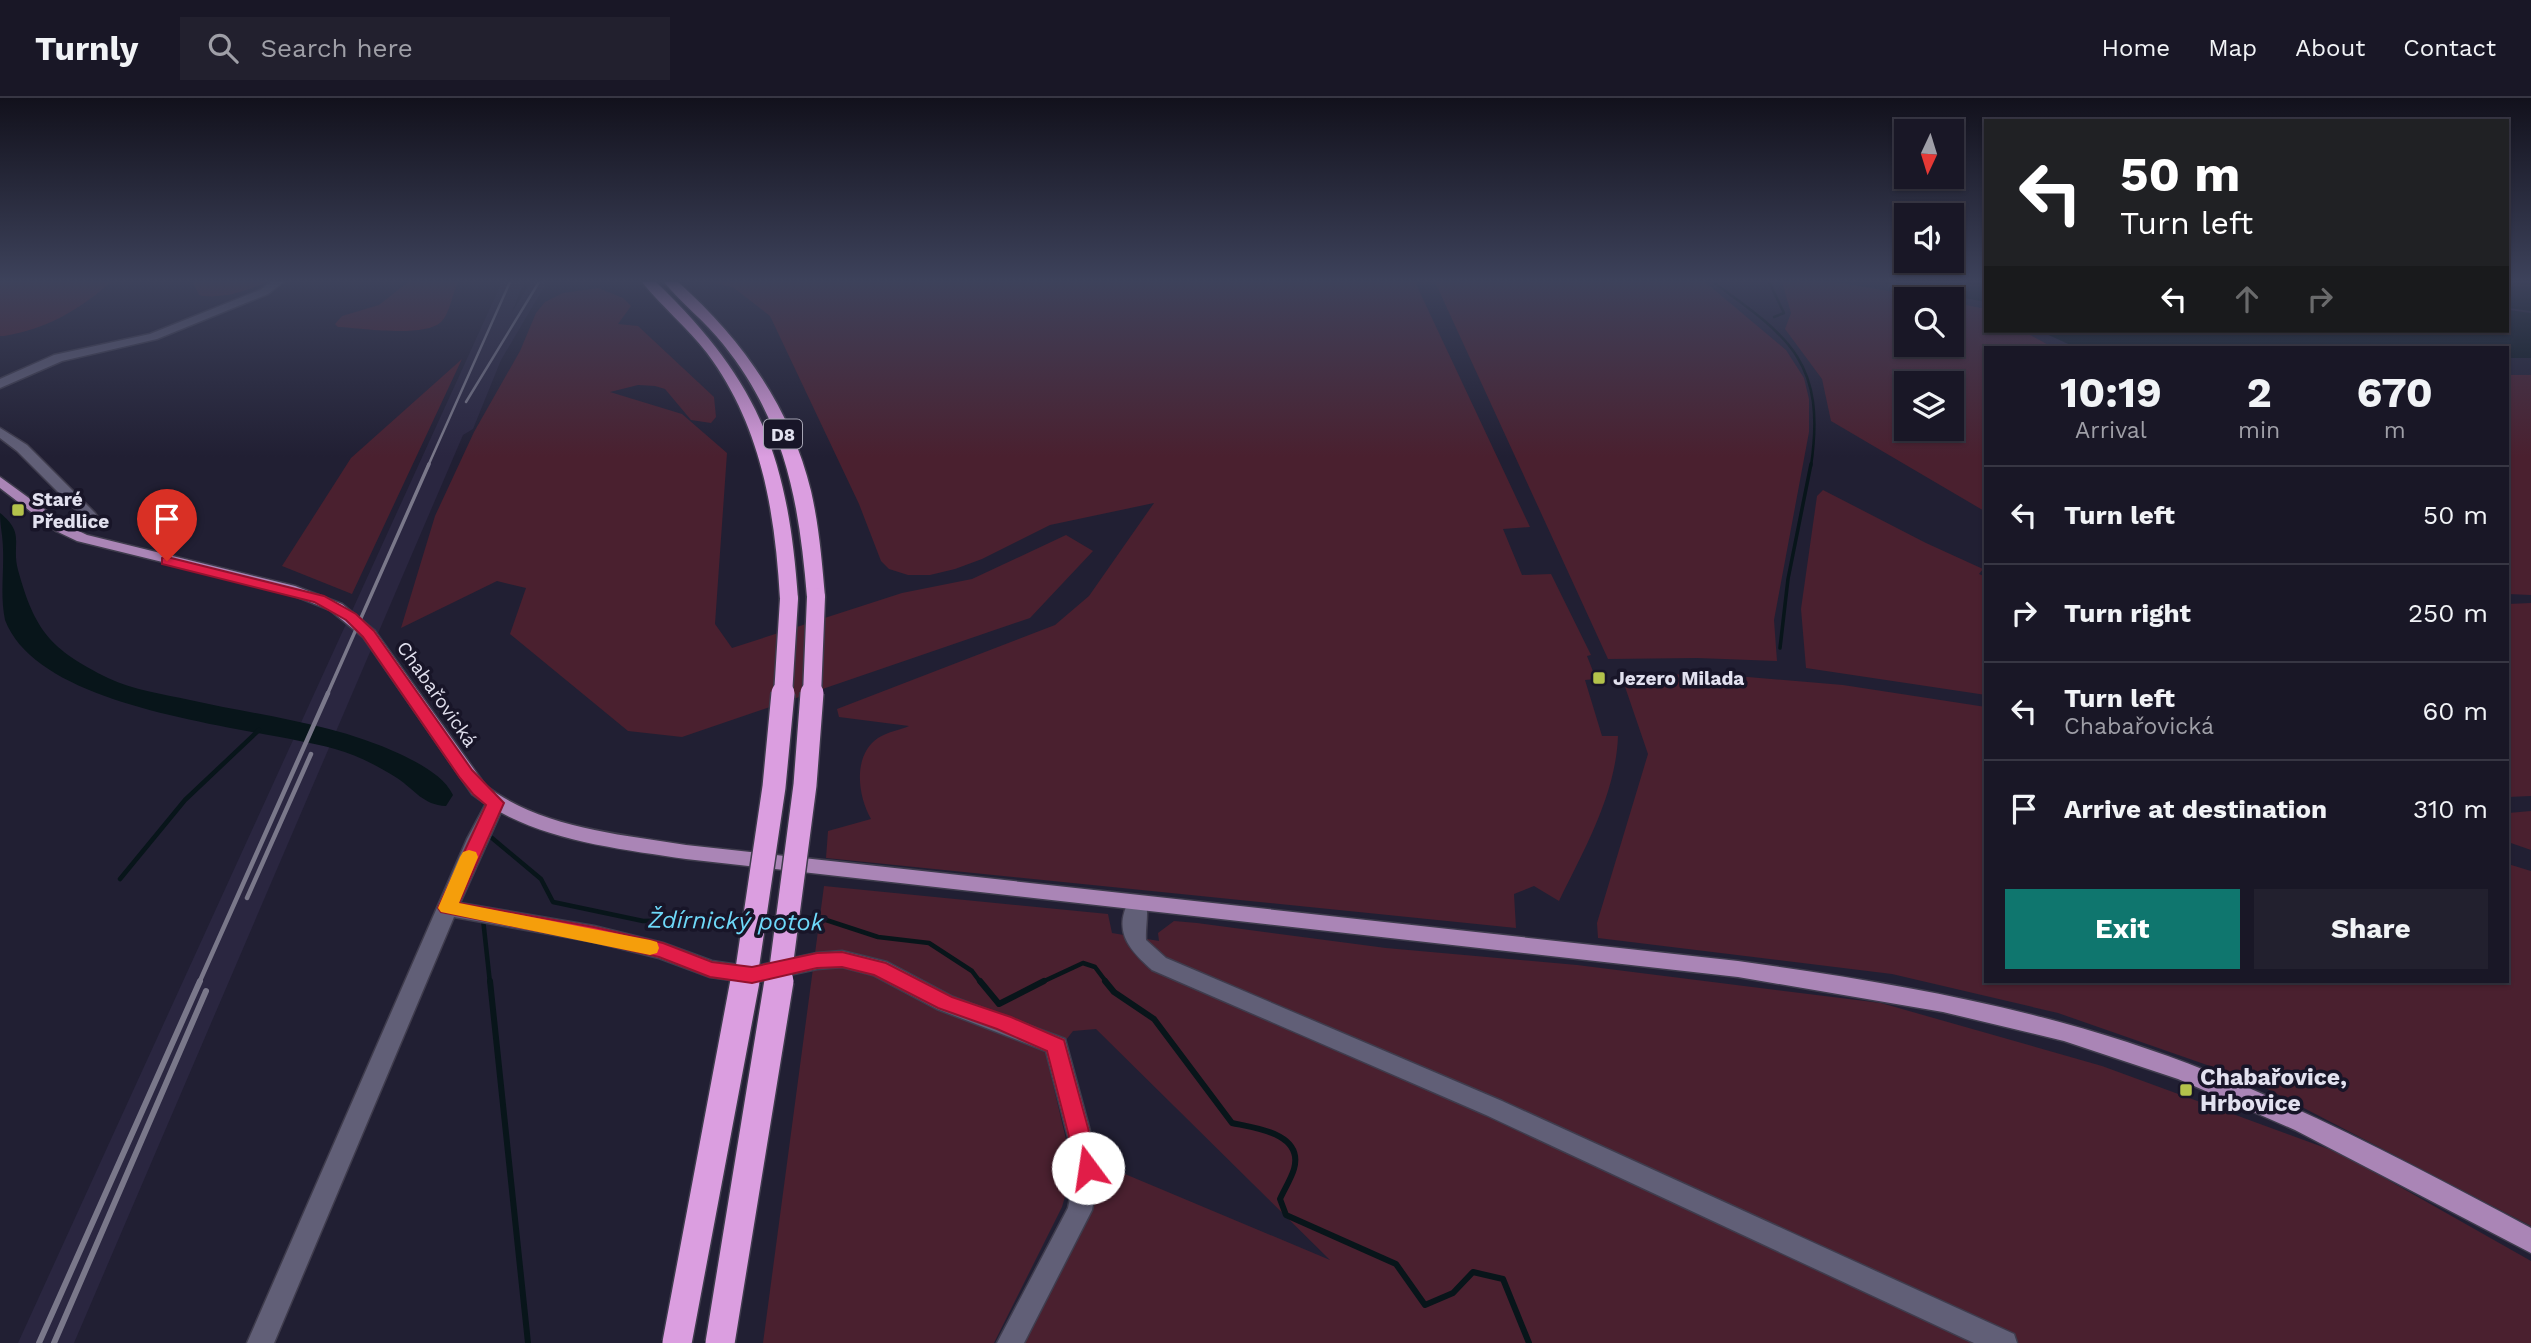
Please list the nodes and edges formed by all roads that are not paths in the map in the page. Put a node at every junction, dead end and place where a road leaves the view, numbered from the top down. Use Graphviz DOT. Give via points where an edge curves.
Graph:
graph roads {
  1 [pos="139,340"];
  2 [pos="704,340"];
  3 [pos="728,340"];
  4 [pos="0,384"];
  5 [pos="0,432"];
  6 [pos="0,481"];
  7 [pos="61,528"];
  8 [pos="496,803"];
  9 [pos="1137,904"];
  10 [pos="456,909"];
  11 [pos="2531,1241"];
  12 [pos="260,1343"];
  13 [pos="677,1343"];
  14 [pos="720,1343"];
  15 [pos="1010,1343"];
  16 [pos="2004,1343"];
  1 -- 4 [label="street" via="58,358"];
  2 -- 13 [label="highway, D8, bridge" via="737,386 758,428 781,508 789,599 780,742 764,857"];
  3 -- 14 [label="highway, D8, bridge" via="757,382 794,460 816,597 815,669 796,856"];
  5 -- 7 [label="street" via="90,516"];
  6 -- 7 [label="main road, Chabařovická"];
  7 -- 8 [label="main road, Chabařovická" via="98,544 290,589 336,607 369,634 466,774"];
  8 -- 9 [label="main road" via="552,825 644,846"];
  8 -- 10 [label="street"];
  9 -- 11 [label="main road" via="1738,969 1973,1009 2118,1049 2269,1107 2400,1169"];
  9 -- 16 [label="street" via="1136,943 1159,964 1494,1108"];
  10 -- 12 [label="street"];
  10 -- 15 [label="street" via="663,951 710,969 752,975 842,959 879,968 945,1003 1057,1046 1088,1168 1085,1189 1080,1210"];
}
